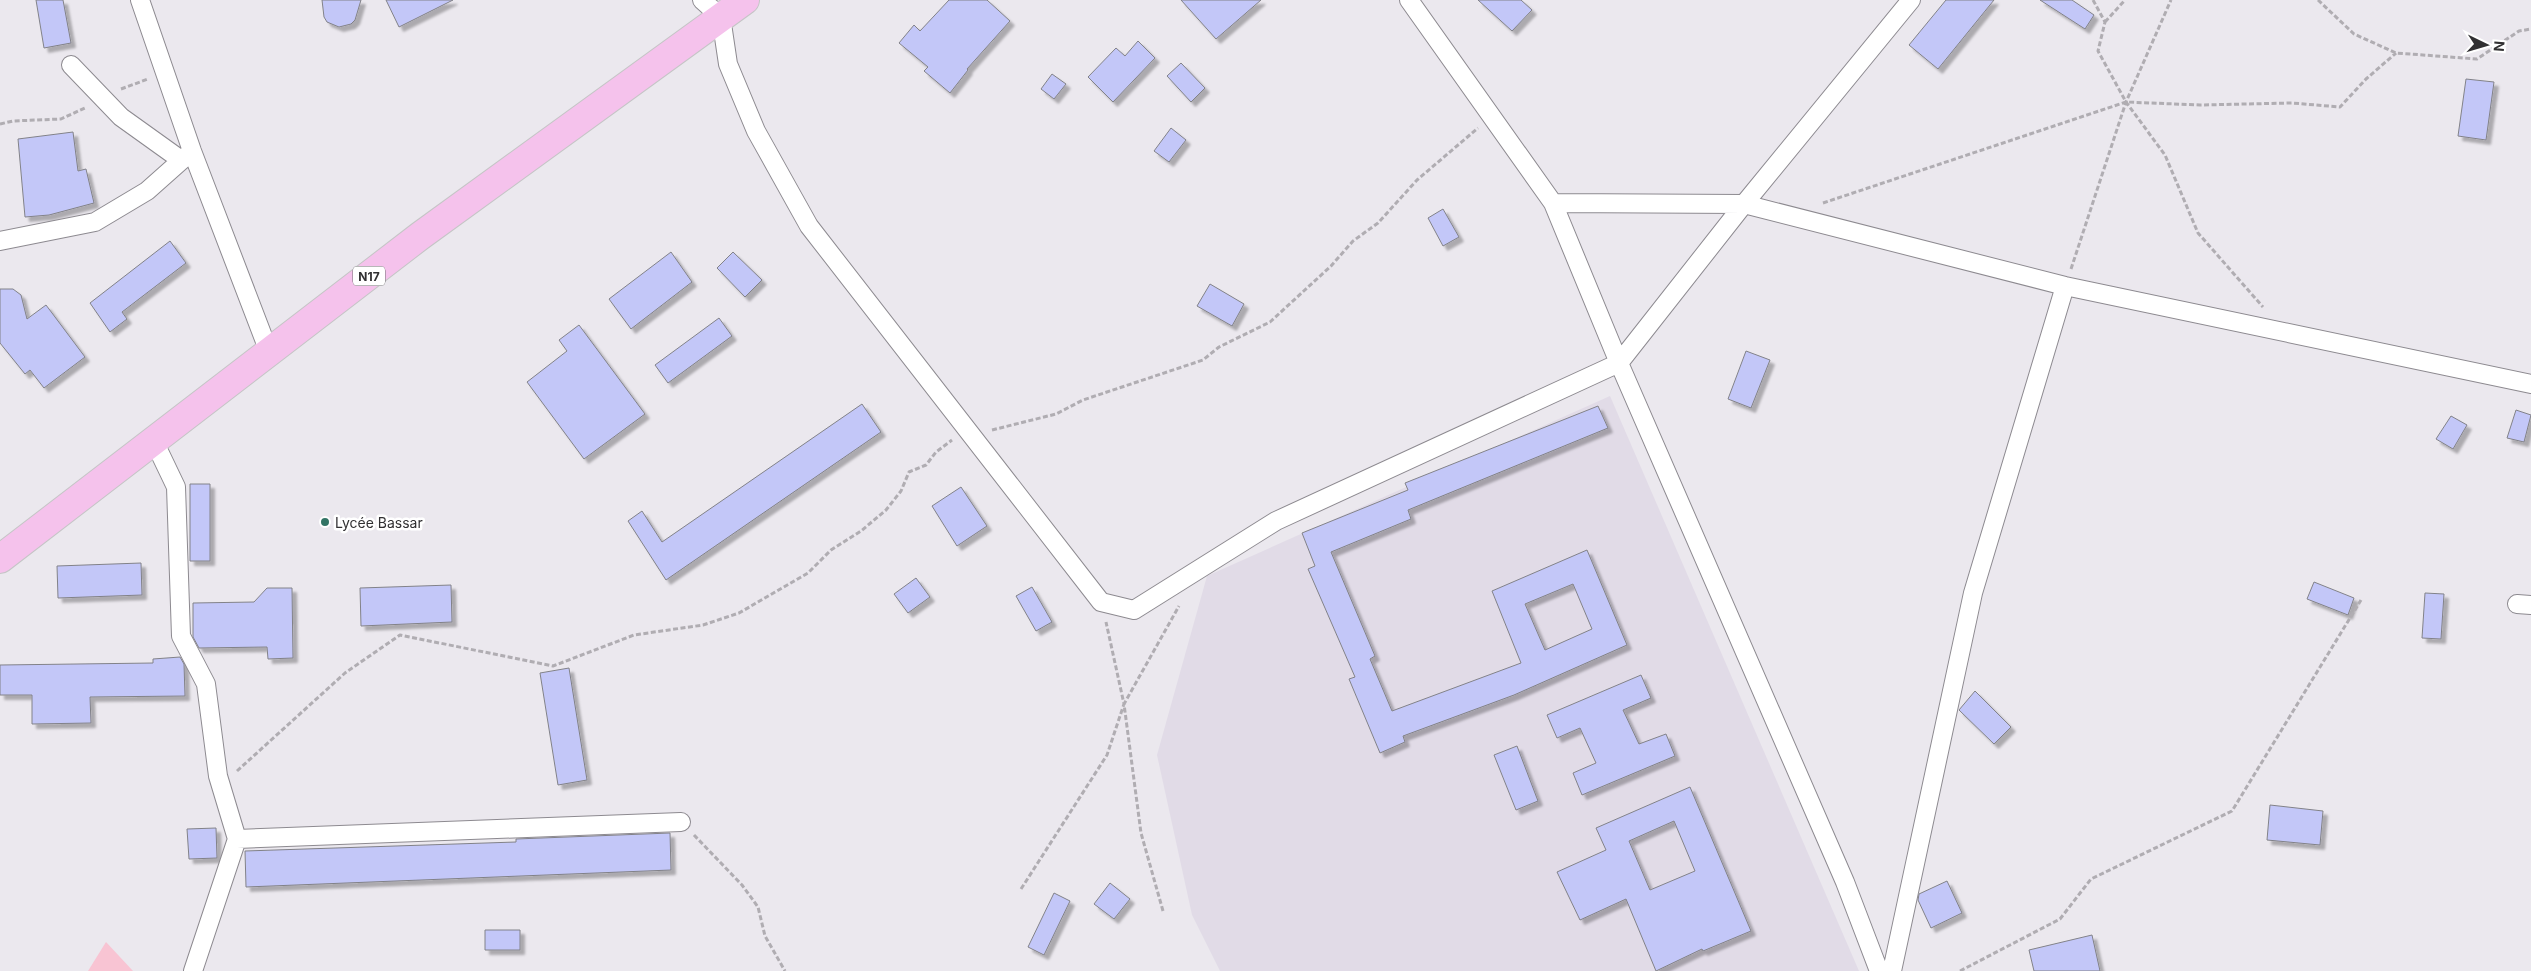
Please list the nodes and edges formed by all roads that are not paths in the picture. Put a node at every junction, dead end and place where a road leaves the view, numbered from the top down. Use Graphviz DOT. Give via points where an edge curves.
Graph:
graph roads {
  1 [pos="140,0"];
  2 [pos="745,0"];
  3 [pos="1409,0"];
  4 [pos="1911,0"];
  5 [pos="712,9"];
  6 [pos="71,65"];
  7 [pos="187,156"];
  8 [pos="1553,203"];
  9 [pos="1744,204"];
  10 [pos="0,241"];
  11 [pos="2065,286"];
  12 [pos="269,352"];
  13 [pos="1619,363"];
  14 [pos="2531,384"];
  15 [pos="154,441"];
  16 [pos="0,559"];
  17 [pos="681,822"];
  18 [pos="237,839"];
  19 [pos="193,971"];
  20 [pos="1879,971"];
  21 [pos="1892,971"];
  1 -- 7 [label="street"];
  2 -- 5 [label="main road, N17"];
  3 -- 8 [label="street"];
  4 -- 9 [label="street"];
  5 -- 12 [label="main road, N17"];
  5 -- 13 [label="street" via="728,64 756,132 809,226 1100,602 1134,610 1276,521"];
  6 -- 7 [label="street" via="120,117"];
  7 -- 10 [label="street" via="146,191 95,222"];
  7 -- 12 [label="street"];
  8 -- 9 [label="street"];
  8 -- 13 [label="street"];
  9 -- 11 [label="street"];
  9 -- 13 [label="street"];
  11 -- 14 [label="street"];
  11 -- 21 [label="street" via="1973,593"];
  12 -- 15 [label="main road, N17"];
  13 -- 20 [label="street" via="1845,882"];
  15 -- 16 [label="main road, N17"];
  15 -- 18 [label="street" via="176,487 181,636 206,684 221,786"];
  17 -- 18 [label="street"];
  18 -- 19 [label="street"];
}
